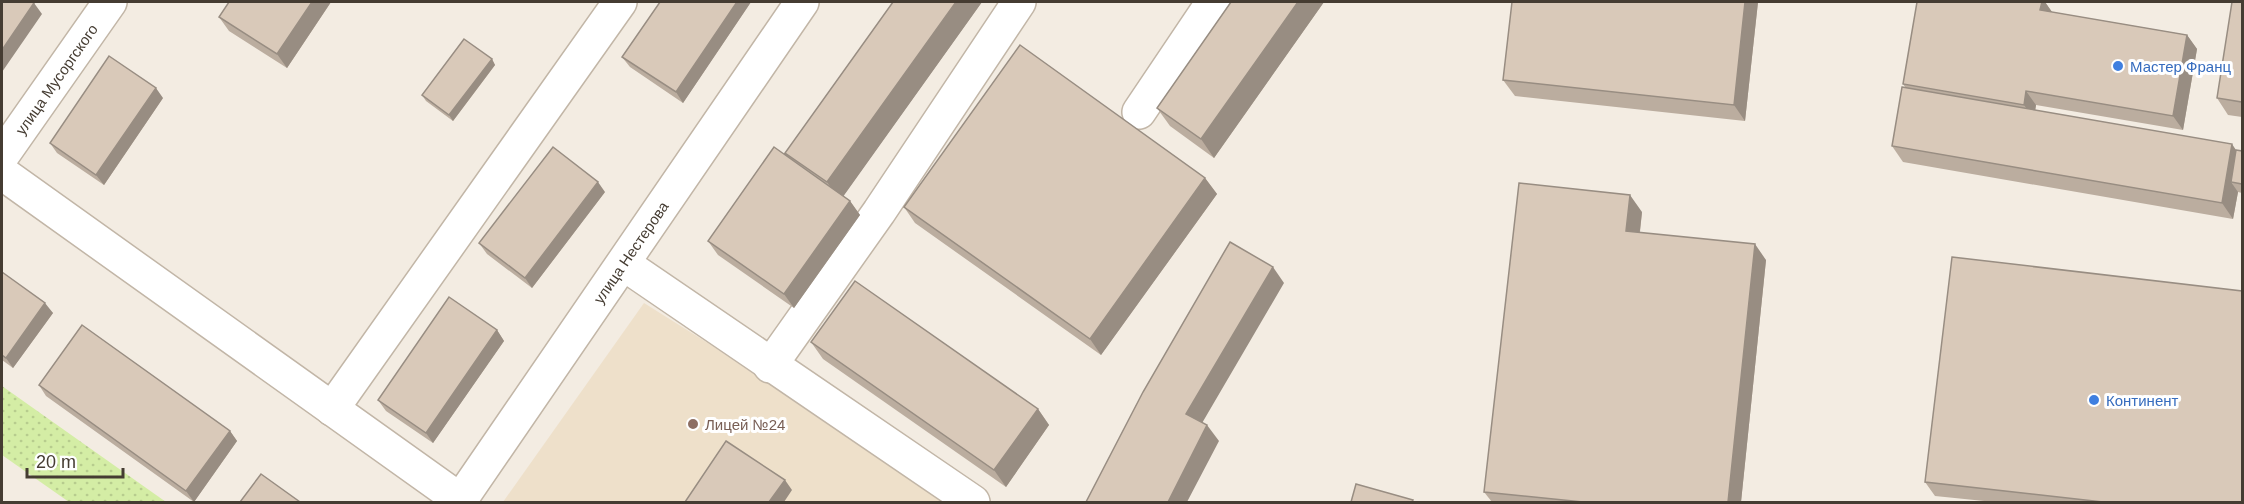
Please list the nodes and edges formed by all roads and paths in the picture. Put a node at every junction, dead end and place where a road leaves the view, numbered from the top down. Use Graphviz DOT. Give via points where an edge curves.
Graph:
graph roads {
  1 [pos="110,2"];
  2 [pos="620,2"];
  3 [pos="802,2"];
  4 [pos="1019,2"];
  5 [pos="1213,2"];
  6 [pos="1139,112"];
  7 [pos="2,156"];
  8 [pos="2,172"];
  9 [pos="624,264"];
  10 [pos="770,366"];
  11 [pos="332,409"];
  12 [pos="460,501"];
  13 [pos="973,502"];
  1 -- 7 [label="street, улица Мусоргского"];
  2 -- 11 [label="street"];
  3 -- 9 [label="street, улица Нестерова"];
  4 -- 10 [label="street" via="879,212"];
  5 -- 6 [label="street"];
  8 -- 11 [label="street"];
  9 -- 10 [label="street"];
  9 -- 12 [label="street, улица Нестерова"];
  10 -- 13 [label="street"];
  11 -- 12 [label="street"];
}
